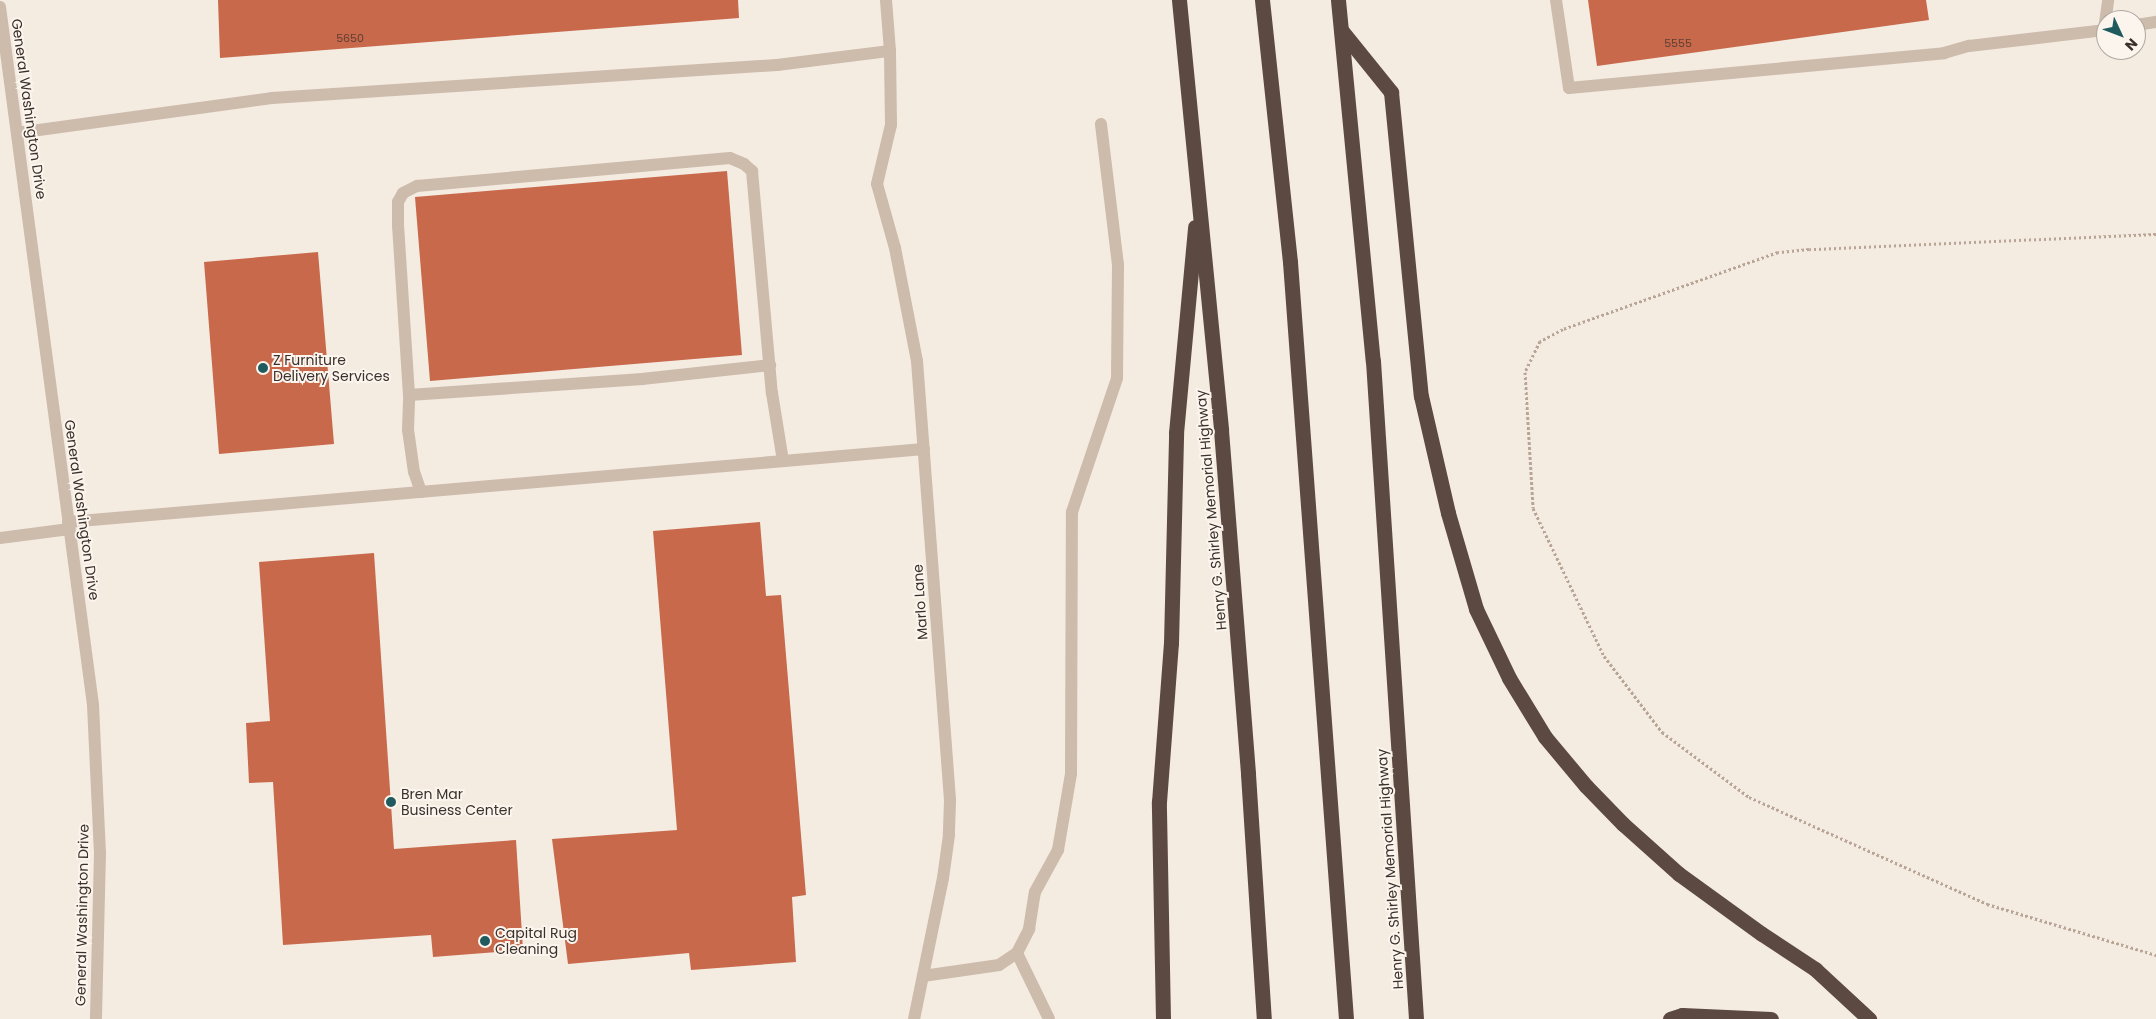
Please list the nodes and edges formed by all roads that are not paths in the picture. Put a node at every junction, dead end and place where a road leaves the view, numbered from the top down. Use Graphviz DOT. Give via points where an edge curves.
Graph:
graph roads {
  1 [pos="886,0"];
  2 [pos="1179,0"];
  3 [pos="1262,0"];
  4 [pos="1338,0"];
  5 [pos="1556,0"];
  6 [pos="0,7"];
  7 [pos="1341,30"];
  8 [pos="2096,31"];
  9 [pos="890,51"];
  10 [pos="1101,124"];
  11 [pos="17,134"];
  12 [pos="1198,191"];
  13 [pos="770,365"];
  14 [pos="409,395"];
  15 [pos="924,449"];
  16 [pos="783,461"];
  17 [pos="421,492"];
  18 [pos="69,525"];
  19 [pos="0,538"];
  20 [pos="1017,953"];
  21 [pos="923,976"];
  22 [pos="96,1019"];
  23 [pos="914,1019"];
  24 [pos="1048,1019"];
  25 [pos="1163,1019"];
  26 [pos="1264,1019"];
  27 [pos="1346,1019"];
  28 [pos="1416,1019"];
  29 [pos="1670,1019"];
  30 [pos="1771,1019"];
  31 [pos="1869,1019"];
  1 -- 9 [label="street"];
  2 -- 12 [label="highway, Henry G. Shirley Memorial Highway"];
  3 -- 27 [label="highway" via="1290,262"];
  4 -- 7 [label="highway, Henry G. Shirley Memorial Highway"];
  5 -- 8 [label="street" via="1569,88 1944,53 1969,46"];
  6 -- 11 [label="street, General Washington Drive"];
  7 -- 28 [label="highway, Henry G. Shirley Memorial Highway" via="1374,371"];
  7 -- 31 [label="highway" via="1391,92 1421,396 1448,513 1476,609 1509,678 1545,737 1623,824 1679,874 1815,969"];
  9 -- 11 [label="street" via="777,65 272,98"];
  9 -- 15 [label="street, Marlo Lane" via="891,125 877,184 895,248 917,361"];
  10 -- 20 [label="street" via="1118,265 1117,378 1072,512 1071,774 1058,850 1036,892 1029,929"];
  11 -- 18 [label="street, General Washington Drive"];
  12 -- 25 [label="highway" via="1176,433 1171,643 1159,802"];
  12 -- 26 [label="highway, Henry G. Shirley Memorial Highway" via="1222,440"];
  13 -- 14 [label="street"];
  13 -- 14 [label="street" via="752,172 730,158 417,186 403,193 398,202 398,226"];
  13 -- 16 [label="street"];
  14 -- 17 [label="street" via="408,430 414,472"];
  15 -- 16 [label="street"];
  15 -- 21 [label="street, Marlo Lane" via="950,800 943,878"];
  16 -- 17 [label="street"];
  17 -- 18 [label="street"];
  18 -- 19 [label="street"];
  18 -- 22 [label="street, General Washington Drive" via="92,705 100,853"];
  20 -- 21 [label="street" via="999,965"];
  20 -- 24 [label="street"];
  21 -- 23 [label="street, Marlo Lane"];
  29 -- 30 [label="highway" via="1682,1015"];
}
